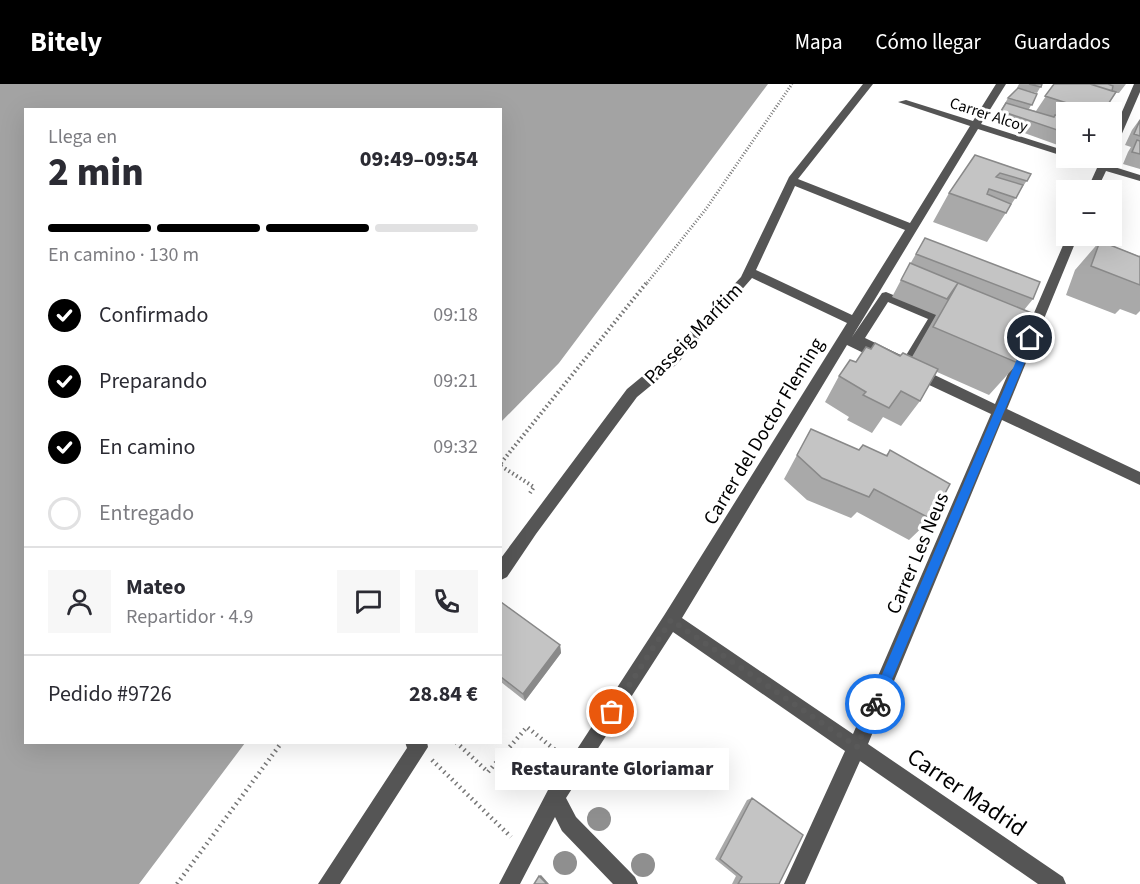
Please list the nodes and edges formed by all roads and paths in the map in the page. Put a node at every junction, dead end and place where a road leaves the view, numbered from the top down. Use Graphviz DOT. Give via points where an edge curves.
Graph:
graph roads {
  1 [pos="792,84"];
  2 [pos="868,84"];
  3 [pos="1001,84"];
  4 [pos="1139,84"];
  5 [pos="903,102"];
  6 [pos="1122,122"];
  7 [pos="975,125"];
  8 [pos="1056,151"];
  9 [pos="1118,168"];
  10 [pos="1140,178"];
  11 [pos="793,181"];
  12 [pos="912,228"];
  13 [pos="1069,246"];
  14 [pos="750,272"];
  15 [pos="935,317"];
  16 [pos="853,321"];
  17 [pos="843,338"];
  18 [pos="999,412"];
  19 [pos="502,464"];
  20 [pos="502,466"];
  21 [pos="1140,479"];
  22 [pos="528,497"];
  23 [pos="502,571"];
  24 [pos="671,620"];
  25 [pos="281,744"];
  26 [pos="458,744"];
  27 [pos="417,745"];
  28 [pos="857,747"];
  29 [pos="577,767"];
  30 [pos="555,797"];
  31 [pos="527,853"];
  32 [pos="177,884"];
  33 [pos="328,884"];
  34 [pos="509,884"];
  35 [pos="628,884"];
  36 [pos="794,884"];
  37 [pos="1056,884"];
  1 -- 19 [label="path" via="706,209"];
  2 -- 11 [label="street, Passeig Marítim"];
  3 -- 7 [label="street, Carrer del Doctor Fleming"];
  4 -- 6 [label="street"];
  5 -- 7 [label="street, Carrer Alcoy"];
  7 -- 8 [label="street, Carrer Alcoy"];
  7 -- 12 [label="street, Carrer del Doctor Fleming"];
  9 -- 10 [label="street"];
  11 -- 12 [label="street"];
  11 -- 14 [label="street, Passeig Marítim"];
  12 -- 16 [label="street, Carrer del Doctor Fleming"];
  13 -- 18 [label="street, Carrer Les Neus"];
  14 -- 16 [label="street"];
  14 -- 23 [label="street, Passeig Marítim" via="672,360 633,393"];
  15 -- 15 [label="street" via="886,296 857,340 908,364"];
  16 -- 17 [label="street, Carrer del Doctor Fleming"];
  17 -- 18 [label="street"];
  17 -- 24 [label="street, Carrer del Doctor Fleming"];
  18 -- 21 [label="street"];
  18 -- 28 [label="street, Carrer Les Neus"];
  20 -- 22 [label="path" via="534,487"];
  24 -- 28 [label="street, Carrer Madrid"];
  24 -- 29 [label="street, Carrer del Doctor Fleming"];
  25 -- 32 [label="path"];
  26 -- 29 [label="path" via="488,772 527,727"];
  27 -- 31 [label="path"];
  27 -- 33 [label="street"];
  28 -- 36 [label="street, Carrer Les Neus"];
  28 -- 37 [label="street, Carrer Madrid"];
  29 -- 30 [label="street, Carrer del Doctor Fleming"];
  30 -- 31 [label="street, Carrer del Doctor Fleming"];
  30 -- 35 [label="street" via="569,824"];
  31 -- 34 [label="street, Carrer del Doctor Fleming"];
}
